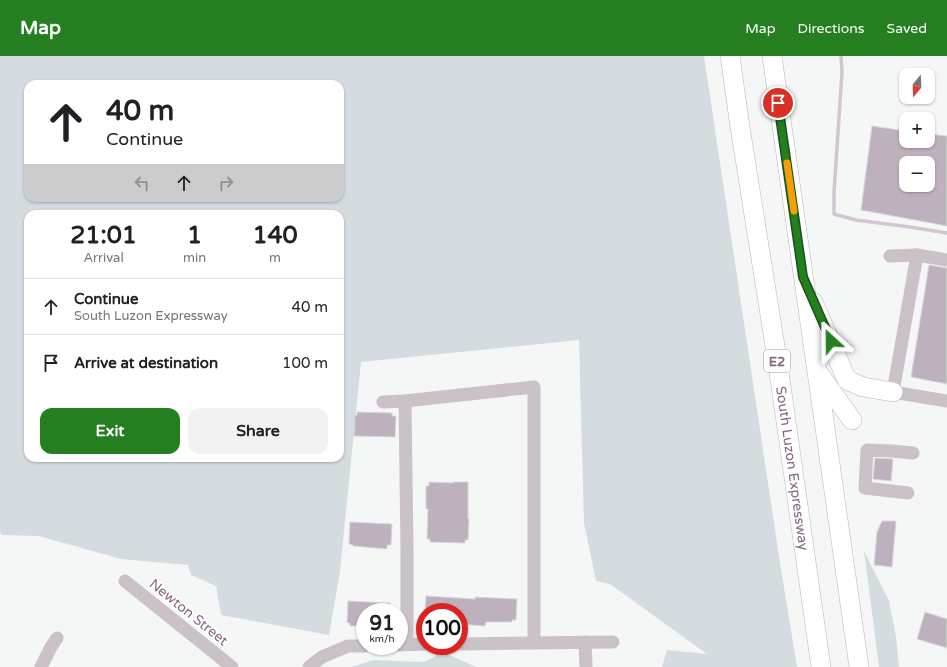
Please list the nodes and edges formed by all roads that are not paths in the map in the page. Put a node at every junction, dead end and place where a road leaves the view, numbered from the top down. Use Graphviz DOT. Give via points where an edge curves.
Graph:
graph roads {
  1 [pos="730,56"];
  2 [pos="772,56"];
  3 [pos="917,255"];
  4 [pos="890,256"];
  5 [pos="947,260"];
  6 [pos="803,277"];
  7 [pos="817,372"];
  8 [pos="893,392"];
  9 [pos="405,401"];
  10 [pos="947,401"];
  11 [pos="383,402"];
  12 [pos="852,420"];
  13 [pos="913,453"];
  14 [pos="908,493"];
  15 [pos="125,581"];
  16 [pos="405,603"];
  17 [pos="58,638"];
  18 [pos="585,642"];
  19 [pos="613,642"];
  20 [pos="534,643"];
  21 [pos="468,644"];
  22 [pos="356,646"];
  23 [pos="41,667"];
  24 [pos="232,667"];
  25 [pos="308,667"];
  26 [pos="586,667"];
  27 [pos="820,667"];
  28 [pos="859,667"];
  1 -- 27 [label="highway, South Luzon Expressway / E2" via="778,365"];
  2 -- 6 [label="highway"];
  3 -- 4 [label="street"];
  3 -- 5 [label="street"];
  3 -- 8 [label="street"];
  6 -- 7 [label="highway"];
  6 -- 8 [label="highway" via="847,380 863,387"];
  7 -- 12 [label="highway"];
  7 -- 28 [label="highway"];
  8 -- 10 [label="street"];
  9 -- 11 [label="street"];
  9 -- 16 [label="street" via="407,550"];
  9 -- 20 [label="street" via="534,386"];
  13 -- 14 [label="street" via="867,450 865,488"];
  15 -- 24 [label="street, Newton Street"];
  17 -- 23 [label="street"];
  18 -- 19 [label="street"];
  18 -- 20 [label="street"];
  18 -- 26 [label="street"];
  20 -- 21 [label="street"];
  22 -- 25 [label="street" via="348,646 322,657"];
}
